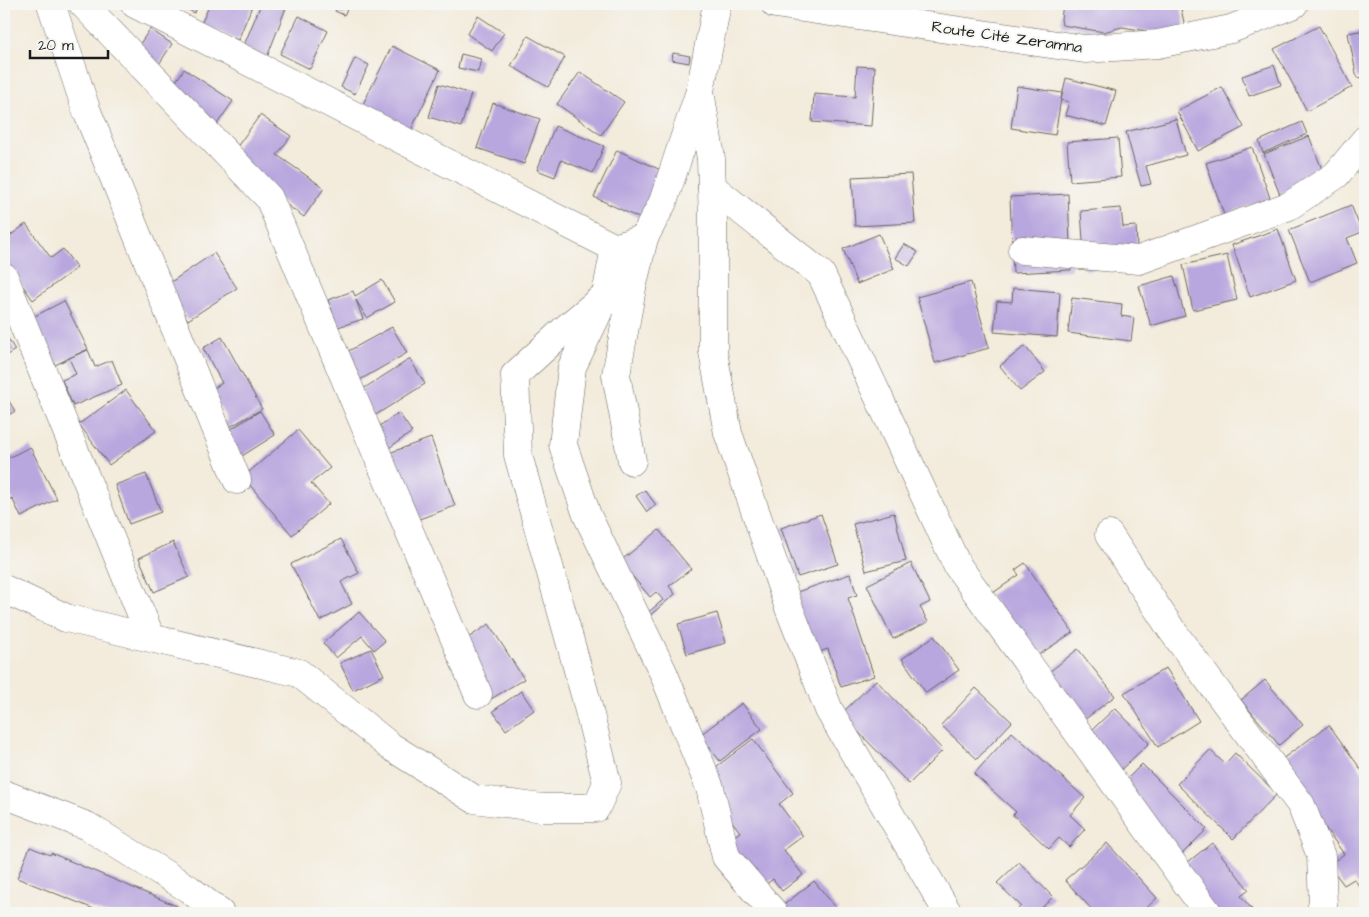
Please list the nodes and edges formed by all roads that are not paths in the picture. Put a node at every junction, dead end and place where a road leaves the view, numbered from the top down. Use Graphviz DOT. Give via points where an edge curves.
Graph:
graph roads {
  1 [pos="51,4"];
  2 [pos="83,4"];
  3 [pos="135,4"];
  4 [pos="717,4"];
  5 [pos="775,4"];
  6 [pos="1294,4"];
  7 [pos="700,90"];
  8 [pos="1365,140"];
  9 [pos="712,187"];
  10 [pos="644,238"];
  11 [pos="615,248"];
  12 [pos="1022,250"];
  13 [pos="4,277"];
  14 [pos="606,295"];
  15 [pos="632,461"];
  16 [pos="237,480"];
  17 [pos="1109,535"];
  18 [pos="4,589"];
  19 [pos="151,638"];
  20 [pos="478,694"];
  21 [pos="4,794"];
  22 [pos="220,913"];
  23 [pos="774,913"];
  24 [pos="948,913"];
  25 [pos="1208,913"];
  26 [pos="1320,913"];
  1 -- 16 [label="street" via="86,109"];
  2 -- 20 [label="street" via="269,198"];
  3 -- 11 [label="street"];
  4 -- 7 [label="street"];
  5 -- 6 [label="street, Route Cité Zeramna" via="1085,49 1158,44 1232,29"];
  7 -- 9 [label="street"];
  7 -- 10 [label="street" via="663,202"];
  8 -- 12 [label="street" via="1336,175 1288,206 1139,260"];
  9 -- 24 [label="street" via="713,352 728,432 788,608 828,710"];
  9 -- 25 [label="street" via="822,274 958,565"];
  10 -- 11 [label="street"];
  10 -- 15 [label="street" via="616,375"];
  11 -- 14 [label="street"];
  13 -- 19 [label="street"];
  14 -- 19 [label="street" via="514,375 518,454 607,783 596,808 542,808 474,799 390,746 299,672"];
  14 -- 23 [label="street" via="572,367 564,445 588,515 663,672 710,788 726,857"];
  17 -- 26 [label="street" via="1171,630 1302,806 1321,856 1324,904"];
  18 -- 19 [label="street" via="66,618"];
  21 -- 22 [label="street" via="87,826 189,889"];
}
